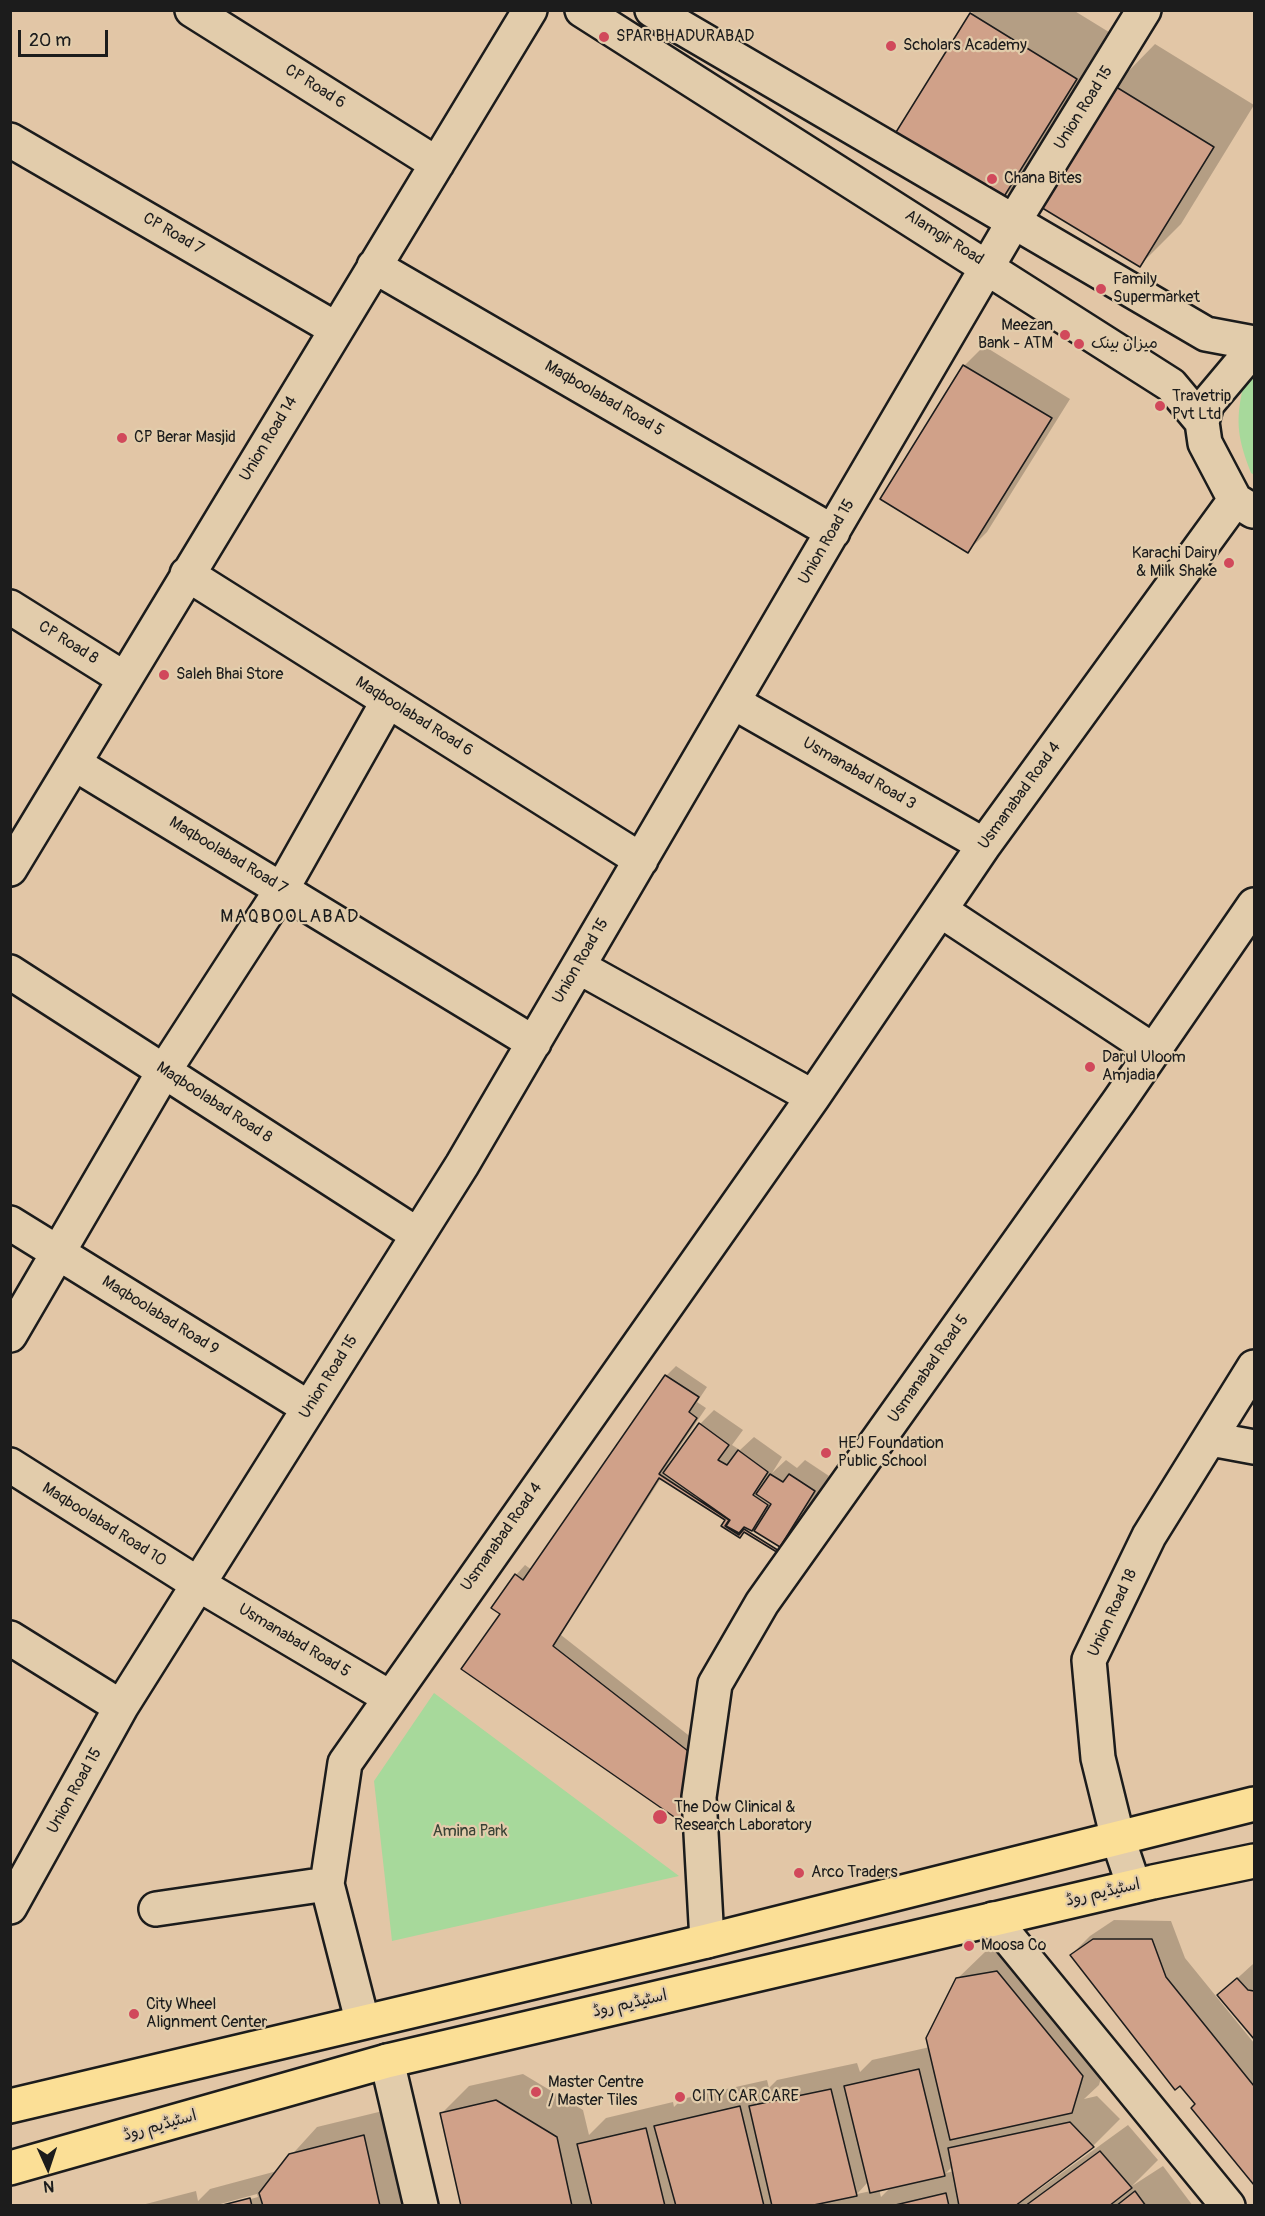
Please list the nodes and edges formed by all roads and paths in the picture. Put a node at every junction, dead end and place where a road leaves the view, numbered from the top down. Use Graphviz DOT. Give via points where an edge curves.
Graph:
graph roads {
  1 [pos="192,10"];
  2 [pos="530,10"];
  3 [pos="582,10"];
  4 [pos="652,10"];
  5 [pos="1144,10"];
  6 [pos="10,140"];
  7 [pos="437,164"];
  8 [pos="1014,221"];
  9 [pos="989,266"];
  10 [pos="374,267"];
  11 [pos="336,329"];
  12 [pos="1254,343"];
  13 [pos="1254,348"];
  14 [pos="1202,422"];
  15 [pos="1245,506"];
  16 [pos="833,532"];
  17 [pos="187,574"];
  18 [pos="10,607"];
  19 [pos="125,679"];
  20 [pos="388,701"];
  21 [pos="733,702"];
  22 [pos="75,764"];
  23 [pos="21,829"];
  24 [pos="984,845"];
  25 [pos="641,860"];
  26 [pos="10,869"];
  27 [pos="282,889"];
  28 [pos="1254,905"];
  29 [pos="940,910"];
  30 [pos="579,967"];
  31 [pos="10,972"];
  32 [pos="534,1043"];
  33 [pos="1154,1051"];
  34 [pos="164,1071"];
  35 [pos="813,1097"];
  36 [pos="10,1223"];
  37 [pos="418,1235"];
  38 [pos="60,1254"];
  39 [pos="10,1335"];
  40 [pos="1254,1367"];
  41 [pos="309,1408"];
  42 [pos="1211,1439"];
  43 [pos="1254,1447"];
  44 [pos="10,1466"];
  45 [pos="198,1584"];
  46 [pos="10,1638"];
  47 [pos="389,1697"];
  48 [pos="121,1707"];
  49 [pos="1254,1804"];
  50 [pos="1118,1839"];
  51 [pos="1254,1861"];
  52 [pos="327,1884"];
  53 [pos="1134,1886"];
  54 [pos="10,1907"];
  55 [pos="156,1909"];
  56 [pos="993,1919"];
  57 [pos="707,1941"];
  58 [pos="362,2020"];
  59 [pos="387,2061"];
  60 [pos="10,2106"];
  61 [pos="10,2168"];
  62 [pos="422,2205"];
  63 [pos="1228,2205"];
  1 -- 7 [label="street, CP Road 6"];
  2 -- 7 [label="street, Union Road 14"];
  3 -- 9 [label="street, Alamgir Road"];
  4 -- 8 [label="street"];
  5 -- 8 [label="street, Union Road 15"];
  6 -- 11 [label="street, CP Road 7"];
  7 -- 10 [label="street, Union Road 14"];
  8 -- 9 [label="street, Union Road 15"];
  8 -- 12 [label="street" via="1206,334"];
  9 -- 14 [label="street, Alamgir Road" via="1171,385"];
  9 -- 16 [label="street, Union Road 15"];
  10 -- 11 [label="street, Union Road 14"];
  10 -- 16 [label="street, Maqboolabad Road 5"];
  11 -- 17 [label="street, Union Road 14"];
  13 -- 14 [label="street" via="1207,404"];
  14 -- 15 [label="street, Alamgir Road" via="1205,443"];
  15 -- 24 [label="street, Usmanabad Road 4"];
  16 -- 21 [label="street, Union Road 15"];
  17 -- 19 [label="street, Union Road 14"];
  17 -- 20 [label="street, Maqboolabad Road 6"];
  18 -- 19 [label="street, CP Road 8"];
  19 -- 22 [label="street, Union Road 14"];
  20 -- 25 [label="street, Maqboolabad Road 6"];
  20 -- 27 [label="street"];
  21 -- 24 [label="street, Usmanabad Road 3"];
  21 -- 25 [label="street, Union Road 15"];
  22 -- 23 [label="street, Union Road 14"];
  22 -- 27 [label="street, Maqboolabad Road 7"];
  23 -- 26 [label="street, Union Road 14"];
  24 -- 29 [label="street, Usmanabad Road 4"];
  25 -- 30 [label="street, Union Road 15"];
  27 -- 32 [label="street, Maqboolabad Road 7"];
  27 -- 34 [label="street"];
  28 -- 33 [label="street, Usmanabad Road 5"];
  29 -- 33 [label="street"];
  29 -- 35 [label="street, Usmanabad Road 4"];
  30 -- 32 [label="street, Union Road 15"];
  30 -- 35 [label="street"];
  31 -- 34 [label="street, Maqboolabad Road 8"];
  32 -- 37 [label="street, Union Road 15"];
  33 -- 57 [label="street, Usmanabad Road 5" via="762,1604 715,1684 699,1797"];
  34 -- 37 [label="street, Maqboolabad Road 8"];
  34 -- 38 [label="street"];
  35 -- 47 [label="street, Usmanabad Road 4"];
  36 -- 38 [label="street, Maqboolabad Road 9"];
  37 -- 41 [label="street, Union Road 15"];
  38 -- 39 [label="street"];
  38 -- 41 [label="street, Maqboolabad Road 9"];
  40 -- 42 [label="street, Union Road 18"];
  41 -- 45 [label="street, Union Road 15"];
  42 -- 43 [label="street"];
  42 -- 50 [label="street, Union Road 18" via="1149,1536 1089,1660 1098,1758"];
  44 -- 45 [label="street, Maqboolabad Road 10"];
  45 -- 47 [label="street, Usmanabad Road 5"];
  45 -- 48 [label="street, Union Road 15"];
  46 -- 48 [label="street"];
  47 -- 52 [label="street, Usmanabad Road 4" via="345,1763"];
  48 -- 54 [label="street, Union Road 15"];
  49 -- 50 [label="main road"];
  50 -- 53 [label="street, Union Road 18"];
  50 -- 57 [label="main road"];
  51 -- 53 [label="main road, اسٹیڈیم روڈ"];
  52 -- 55 [label="street"];
  52 -- 58 [label="street, Usmanabad Road 4"];
  53 -- 56 [label="main road, اسٹیڈیم روڈ"];
  56 -- 59 [label="main road, اسٹیڈیم روڈ"];
  56 -- 63 [label="street"];
  57 -- 58 [label="main road"];
  58 -- 60 [label="main road"];
  59 -- 61 [label="main road, اسٹیڈیم روڈ"];
  59 -- 62 [label="street"];
}
